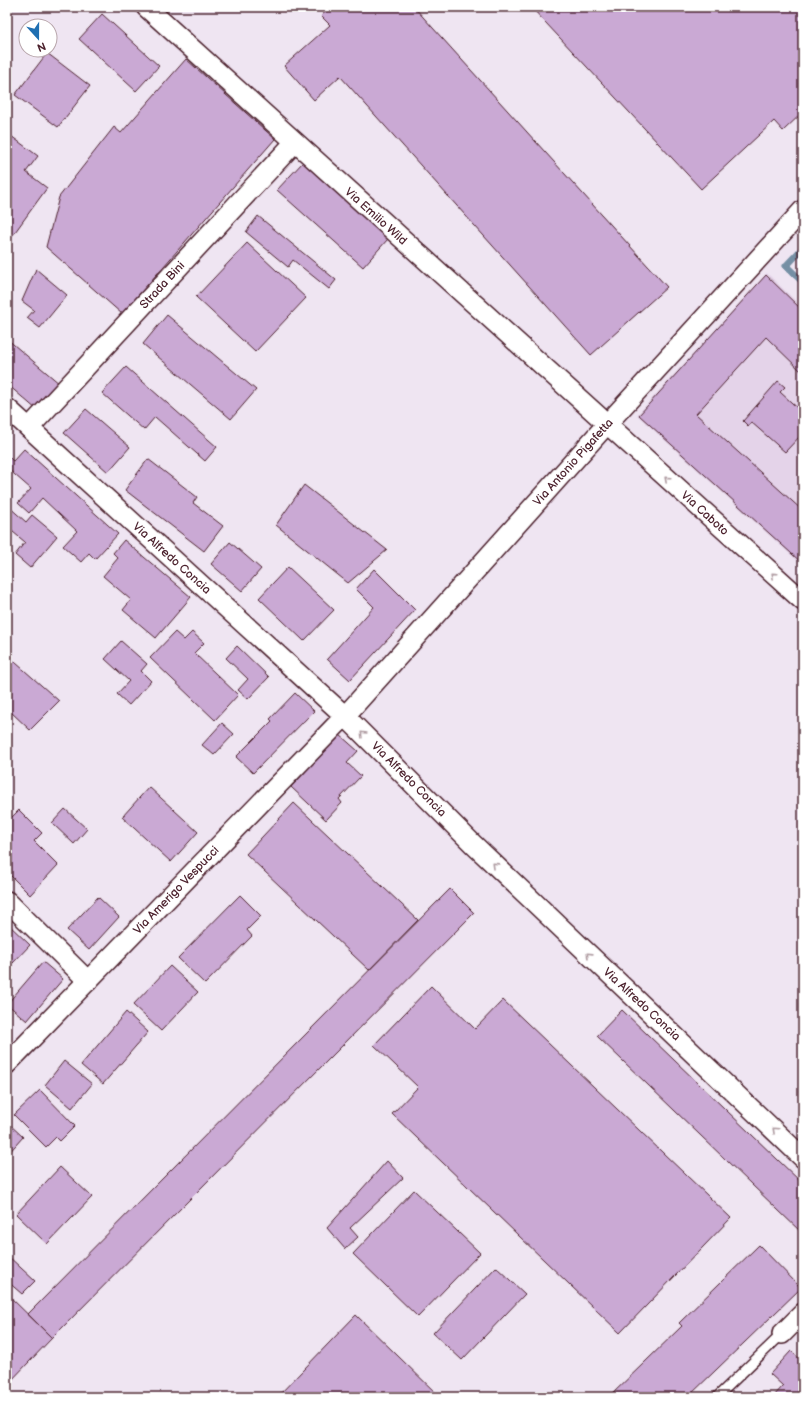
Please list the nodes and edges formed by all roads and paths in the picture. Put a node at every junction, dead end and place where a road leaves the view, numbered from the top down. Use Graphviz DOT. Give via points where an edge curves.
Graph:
graph roads {
  1 [pos="146,7"];
  2 [pos="295,142"];
  3 [pos="803,210"];
  4 [pos="7,408"];
  5 [pos="607,424"];
  6 [pos="30,428"];
  7 [pos="803,601"];
  8 [pos="345,716"];
  9 [pos="7,902"];
  10 [pos="88,981"];
  11 [pos="7,1064"];
  12 [pos="803,1158"];
  13 [pos="803,1313"];
  14 [pos="782,1334"];
  15 [pos="717,1397"];
  1 -- 2 [label="street, Via Emilio Wild"];
  2 -- 5 [label="street, Via Emilio Wild"];
  2 -- 6 [label="street, Strada Bini"];
  3 -- 5 [label="street, Via Antonio Pigafetta"];
  4 -- 6 [label="street, Via Alfredo Concia"];
  7 -- 5 [label="street, Via Caboto, one-way"];
  5 -- 8 [label="street, Via Antonio Pigafetta"];
  6 -- 8 [label="street, Via Alfredo Concia"];
  8 -- 10 [label="street, Via Amerigo Vespucci"];
  12 -- 8 [label="street, Via Alfredo Concia, one-way" via="474,845"];
  9 -- 10 [label="street"];
  10 -- 11 [label="street, Via Amerigo Vespucci"];
  13 -- 14 [label="street"];
  14 -- 15 [label="lane"];
}
